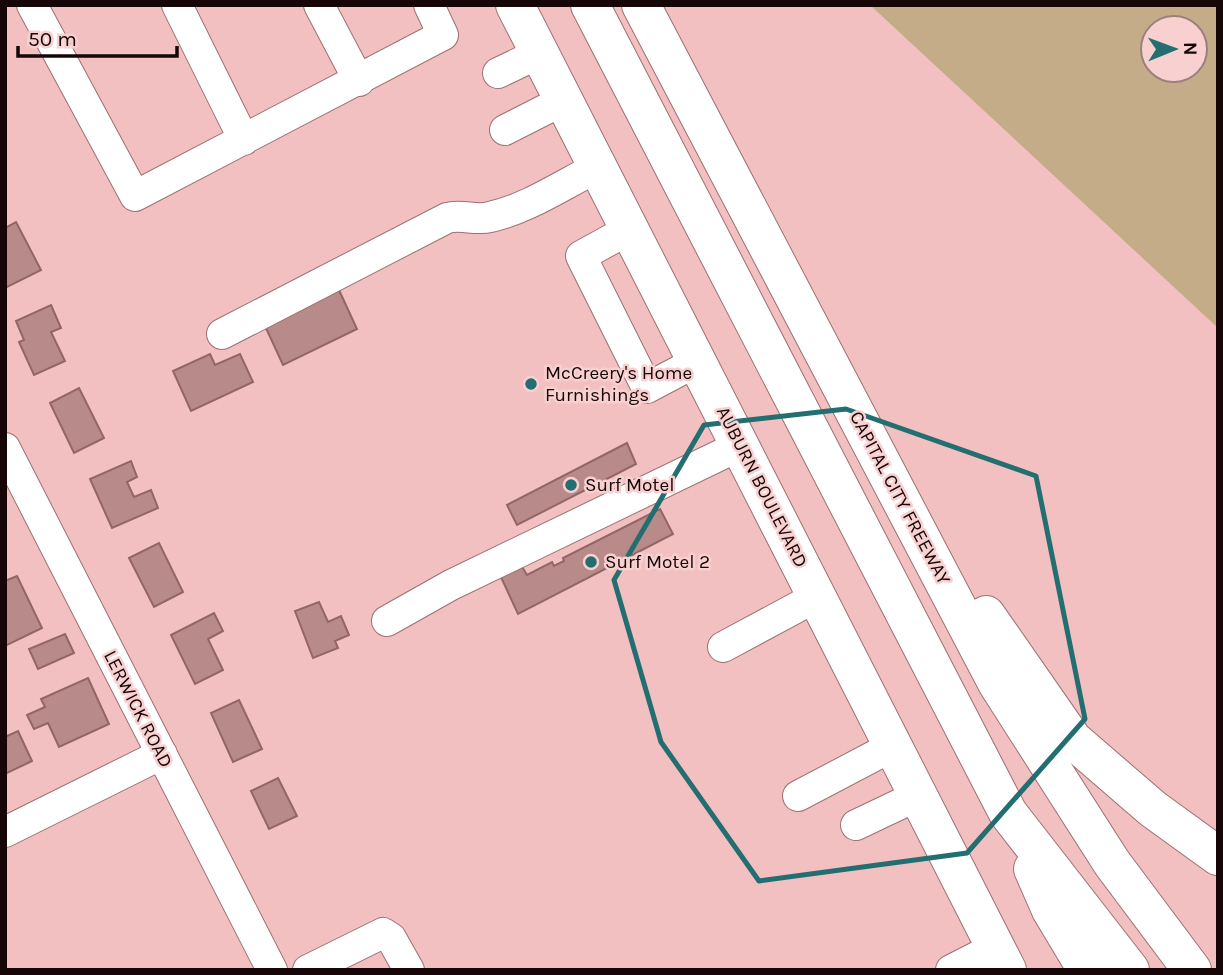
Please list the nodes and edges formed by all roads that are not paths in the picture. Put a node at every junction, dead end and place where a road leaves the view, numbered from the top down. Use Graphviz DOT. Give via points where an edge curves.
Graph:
graph roads {
  1 [pos="32,5"];
  2 [pos="177,5"];
  3 [pos="320,5"];
  4 [pos="429,5"];
  5 [pos="515,5"];
  6 [pos="590,5"];
  7 [pos="642,5"];
  8 [pos="540,53"];
  9 [pos="498,73"];
  10 [pos="359,81"];
  11 [pos="564,100"];
  12 [pos="505,130"];
  13 [pos="244,140"];
  14 [pos="598,167"];
  15 [pos="630,229"];
  16 [pos="222,334"];
  17 [pos="698,361"];
  18 [pos="836,377"];
  19 [pos="741,445"];
  20 [pos="5,448"];
  21 [pos="818,596"];
  22 [pos="387,621"];
  23 [pos="723,647"];
  24 [pos="895,745"];
  25 [pos="162,754"];
  26 [pos="919,794"];
  27 [pos="798,796"];
  28 [pos="1008,813"];
  29 [pos="856,825"];
  30 [pos="5,832"];
  31 [pos="1218,856"];
  32 [pos="1001,959"];
  33 [pos="272,970"];
  34 [pos="308,970"];
  35 [pos="409,970"];
  36 [pos="951,970"];
  37 [pos="1087,970"];
  38 [pos="1130,970"];
  39 [pos="1192,970"];
  1 -- 13 [label="street" via="135,196"];
  2 -- 13 [label="street"];
  3 -- 10 [label="street"];
  4 -- 10 [label="street" via="443,34"];
  5 -- 8 [label="main road, AUBURN BOULEVARD"];
  6 -- 28 [label="main road"];
  7 -- 18 [label="main road, CAPITAL CITY FREEWAY"];
  8 -- 9 [label="street"];
  8 -- 11 [label="main road, AUBURN BOULEVARD"];
  10 -- 13 [label="street"];
  11 -- 12 [label="street"];
  11 -- 14 [label="main road, AUBURN BOULEVARD"];
  14 -- 15 [label="main road, AUBURN BOULEVARD"];
  14 -- 16 [label="street" via="488,218 461,214 447,218"];
  15 -- 17 [label="main road, AUBURN BOULEVARD"];
  15 -- 17 [label="street" via="581,256 647,388"];
  17 -- 19 [label="main road, AUBURN BOULEVARD"];
  18 -- 31 [label="main road" via="1009,651 1073,740 1153,809"];
  18 -- 39 [label="main road, CAPITAL CITY FREEWAY" via="997,683 1112,863"];
  19 -- 21 [label="main road, AUBURN BOULEVARD"];
  19 -- 22 [label="street" via="451,585"];
  20 -- 25 [label="street, LERWICK ROAD"];
  21 -- 23 [label="street"];
  21 -- 24 [label="main road, AUBURN BOULEVARD"];
  24 -- 26 [label="main road, AUBURN BOULEVARD"];
  24 -- 27 [label="street"];
  25 -- 30 [label="street"];
  25 -- 33 [label="street, LERWICK ROAD"];
  26 -- 29 [label="street"];
  26 -- 32 [label="main road, AUBURN BOULEVARD"];
  28 -- 37 [label="main road" via="1051,910"];
  28 -- 38 [label="main road"];
  32 -- 36 [label="street"];
  34 -- 35 [label="street" via="383,933 391,938"];
}
